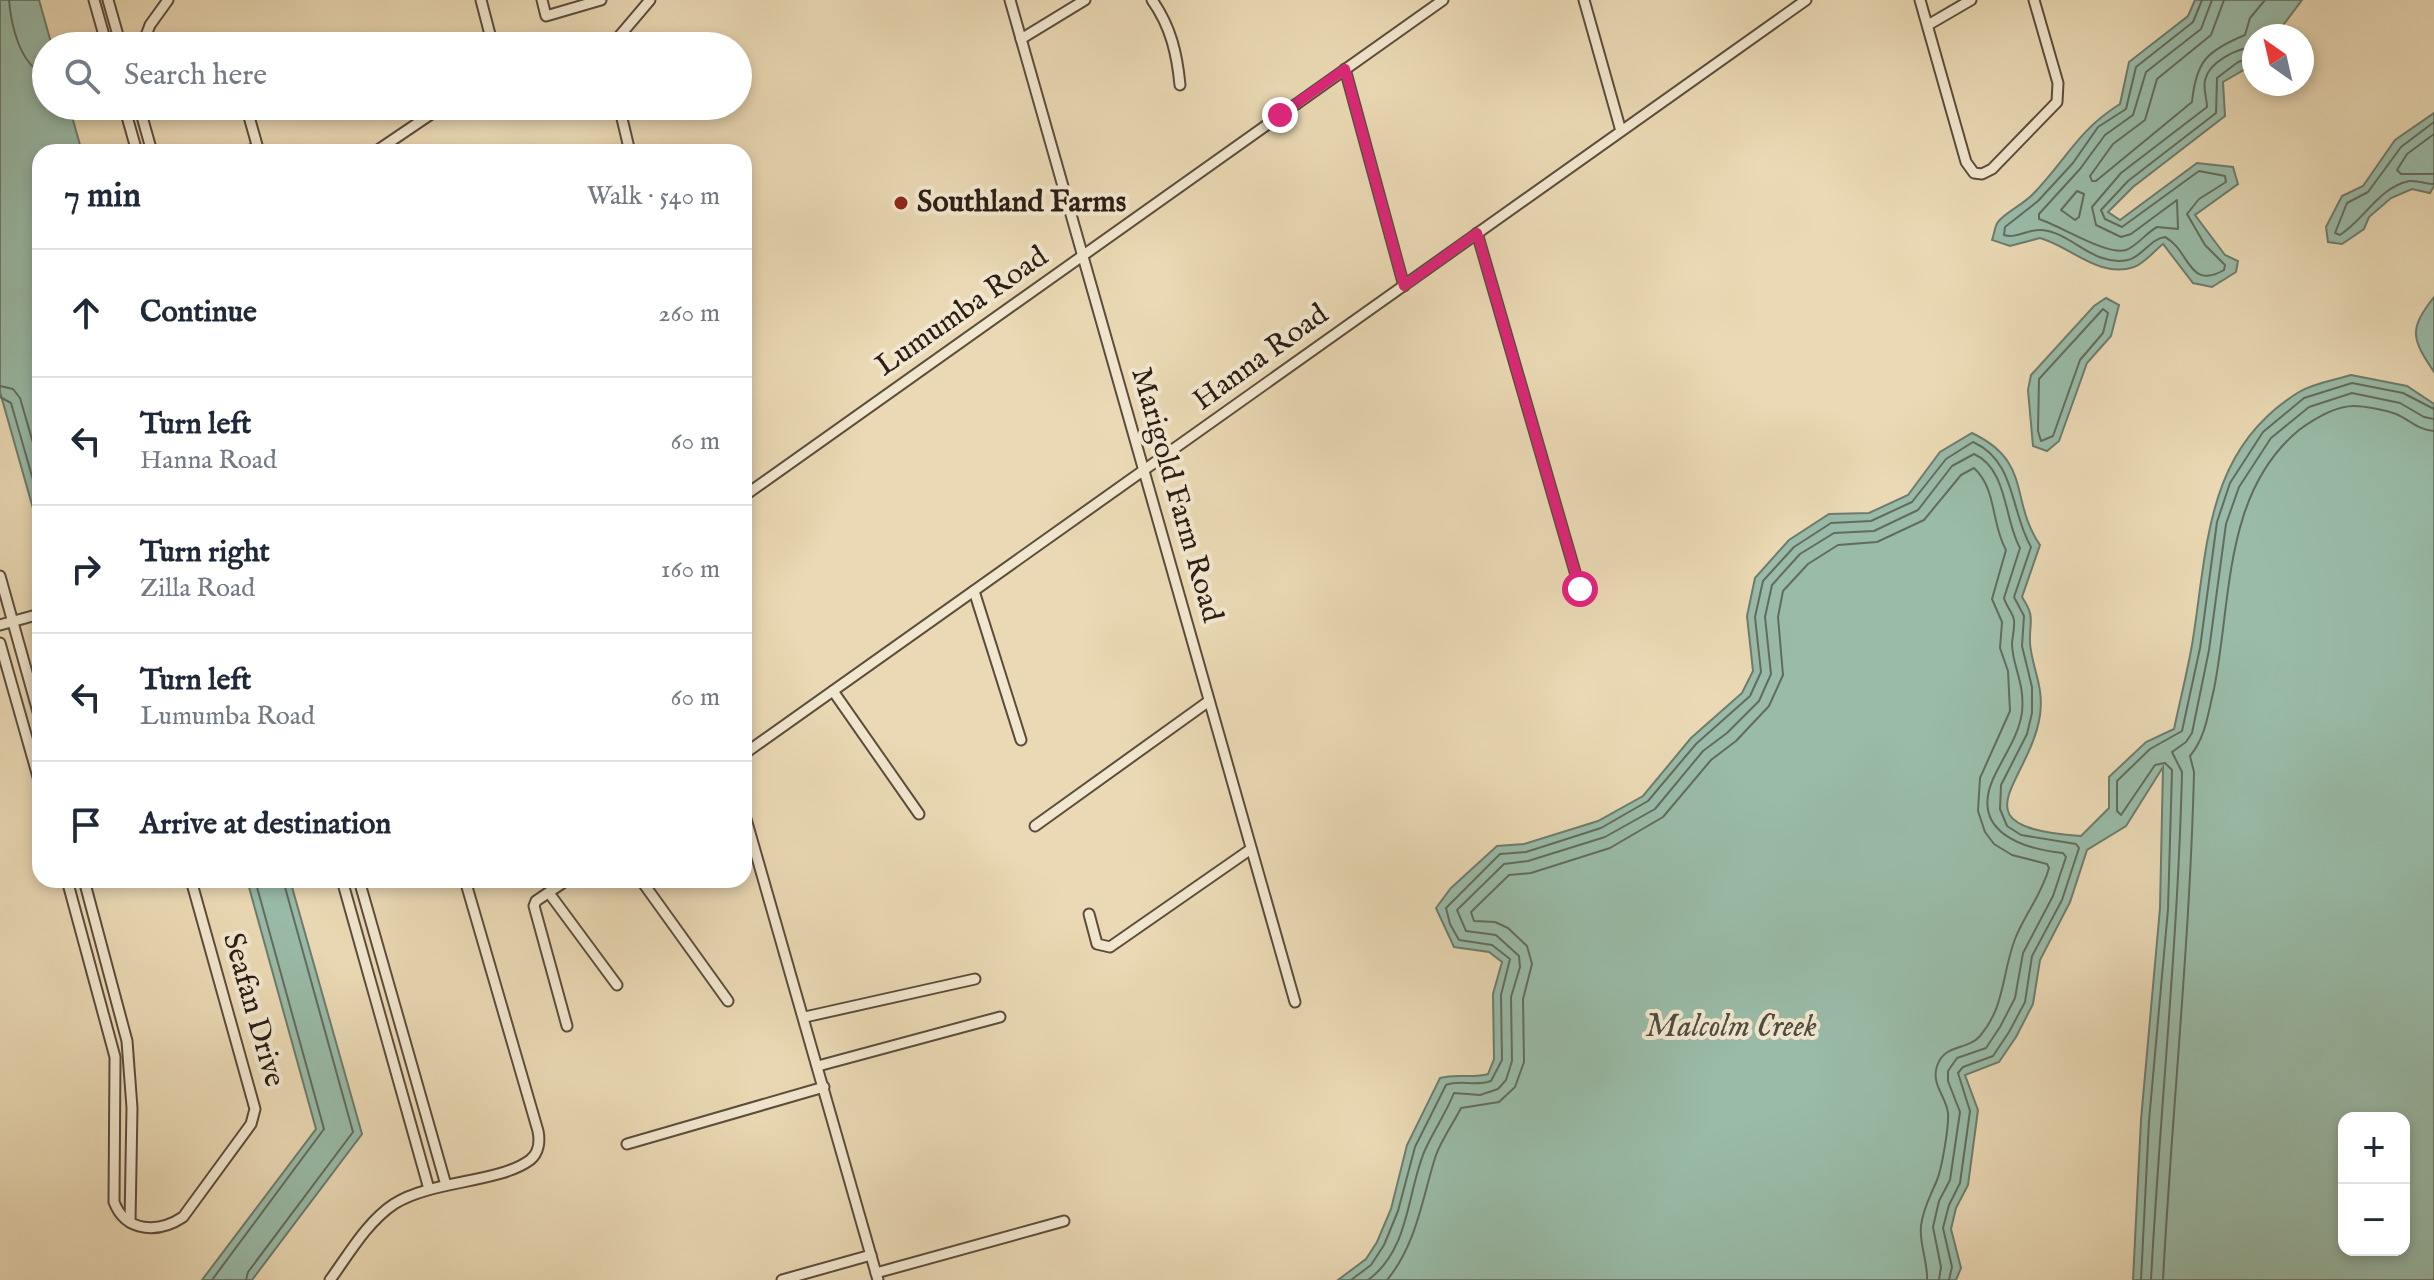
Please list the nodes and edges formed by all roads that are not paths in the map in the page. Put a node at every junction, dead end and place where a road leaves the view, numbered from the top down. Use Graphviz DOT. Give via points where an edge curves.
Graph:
graph roads {
  1 [pos="94,0"];
  2 [pos="108,0"];
  3 [pos="168,0"];
  4 [pos="481,0"];
  5 [pos="542,0"];
  6 [pos="601,0"];
  7 [pos="650,0"];
  8 [pos="1010,0"];
  9 [pos="1085,0"];
  10 [pos="1152,0"];
  11 [pos="1443,0"];
  12 [pos="1584,0"];
  13 [pos="1806,0"];
  14 [pos="1920,0"];
  15 [pos="1971,0"];
  16 [pos="2034,0"];
  17 [pos="1928,25"];
  18 [pos="103,32"];
  19 [pos="117,32"];
  20 [pos="147,32"];
  21 [pos="489,32"];
  22 [pos="623,32"];
  23 [pos="1021,39"];
  24 [pos="1345,69"];
  25 [pos="1180,85"];
  26 [pos="128,120"];
  27 [pos="143,120"];
  28 [pos="250,120"];
  29 [pos="422,120"];
  30 [pos="622,120"];
  31 [pos="1621,131"];
  32 [pos="135,144"];
  33 [pos="150,144"];
  34 [pos="257,144"];
  35 [pos="387,144"];
  36 [pos="628,144"];
  37 [pos="1477,233"];
  38 [pos="1083,255"];
  39 [pos="1404,286"];
  40 [pos="1144,471"];
  41 [pos="752,490"];
  42 [pos="0,576"];
  43 [pos="1580,589"];
  44 [pos="974,591"];
  45 [pos="32,616"];
  46 [pos="14,622"];
  47 [pos="0,625"];
  48 [pos="0,643"];
  49 [pos="32,689"];
  50 [pos="833,691"];
  51 [pos="1209,701"];
  52 [pos="1021,740"];
  53 [pos="752,748"];
  54 [pos="32,756"];
  55 [pos="919,814"];
  56 [pos="1035,826"];
  57 [pos="752,839"];
  58 [pos="1251,849"];
  59 [pos="69,888"];
  60 [pos="86,888"];
  61 [pos="193,888"];
  62 [pos="344,888"];
  63 [pos="361,888"];
  64 [pos="467,888"];
  65 [pos="556,888"];
  66 [pos="647,888"];
  67 [pos="549,893"];
  68 [pos="1089,914"];
  69 [pos="975,979"];
  70 [pos="617,985"];
  71 [pos="728,1001"];
  72 [pos="1295,1002"];
  73 [pos="805,1017"];
  74 [pos="1000,1017"];
  75 [pos="567,1026"];
  76 [pos="818,1066"];
  77 [pos="824,1087"];
  78 [pos="627,1144"];
  79 [pos="446,1185"];
  80 [pos="429,1189"];
  81 [pos="1064,1221"];
  82 [pos="130,1222"];
  83 [pos="871,1255"];
  84 [pos="877,1277"];
  85 [pos="330,1280"];
  86 [pos="782,1280"];
  1 -- 18 [label="street"];
  2 -- 19 [label="street"];
  3 -- 20 [label="street"];
  4 -- 21 [label="street"];
  5 -- 6 [label="street" via="546,16"];
  7 -- 22 [label="street"];
  8 -- 23 [label="street, Marigold Farm Road"];
  9 -- 23 [label="street"];
  10 -- 25 [label="street" via="1176,51"];
  11 -- 24 [label="street, Lumumba Road"];
  12 -- 31 [label="street"];
  13 -- 31 [label="street, Hanna Road"];
  14 -- 17 [label="street"];
  15 -- 17 [label="street"];
  16 -- 17 [label="street" via="2058,83 2057,102 1982,174 1966,162"];
  23 -- 38 [label="street, Marigold Farm Road"];
  24 -- 38 [label="street, Lumumba Road"];
  24 -- 39 [label="street"];
  26 -- 32 [label="street"];
  27 -- 33 [label="street"];
  28 -- 34 [label="street"];
  29 -- 35 [label="street"];
  30 -- 36 [label="street"];
  31 -- 37 [label="street, Hanna Road"];
  37 -- 39 [label="street, Hanna Road"];
  37 -- 43 [label="street"];
  38 -- 40 [label="street, Marigold Farm Road"];
  38 -- 41 [label="street, Lumumba Road"];
  39 -- 40 [label="street, Hanna Road"];
  40 -- 44 [label="street, Hanna Road"];
  40 -- 51 [label="street, Marigold Farm Road"];
  42 -- 46 [label="street"];
  44 -- 50 [label="street, Hanna Road"];
  44 -- 52 [label="street"];
  45 -- 46 [label="street"];
  46 -- 47 [label="street"];
  46 -- 49 [label="street"];
  48 -- 54 [label="street"];
  50 -- 53 [label="street, Hanna Road"];
  50 -- 55 [label="street"];
  51 -- 56 [label="street"];
  51 -- 58 [label="street, Marigold Farm Road"];
  57 -- 73 [label="street"];
  58 -- 68 [label="street" via="1110,947 1097,944"];
  58 -- 72 [label="street, Marigold Farm Road"];
  59 -- 82 [label="street" via="115,1057 114,1202"];
  60 -- 82 [label="street" via="127,1041"];
  61 -- 82 [label="street, Seafan Drive" via="255,1109 251,1124 183,1217 169,1227 149,1230"];
  62 -- 80 [label="street"];
  63 -- 79 [label="street"];
  64 -- 79 [label="street" via="539,1139 530,1160"];
  65 -- 67 [label="street"];
  66 -- 71 [label="street"];
  67 -- 70 [label="street"];
  67 -- 75 [label="street" via="534,904"];
  69 -- 73 [label="street"];
  73 -- 76 [label="street"];
  74 -- 76 [label="street"];
  76 -- 77 [label="street"];
  77 -- 78 [label="street"];
  77 -- 83 [label="street"];
  79 -- 80 [label="street"];
  80 -- 85 [label="street" via="377,1218"];
  81 -- 84 [label="street"];
  83 -- 84 [label="street"];
  83 -- 86 [label="street"];
}
